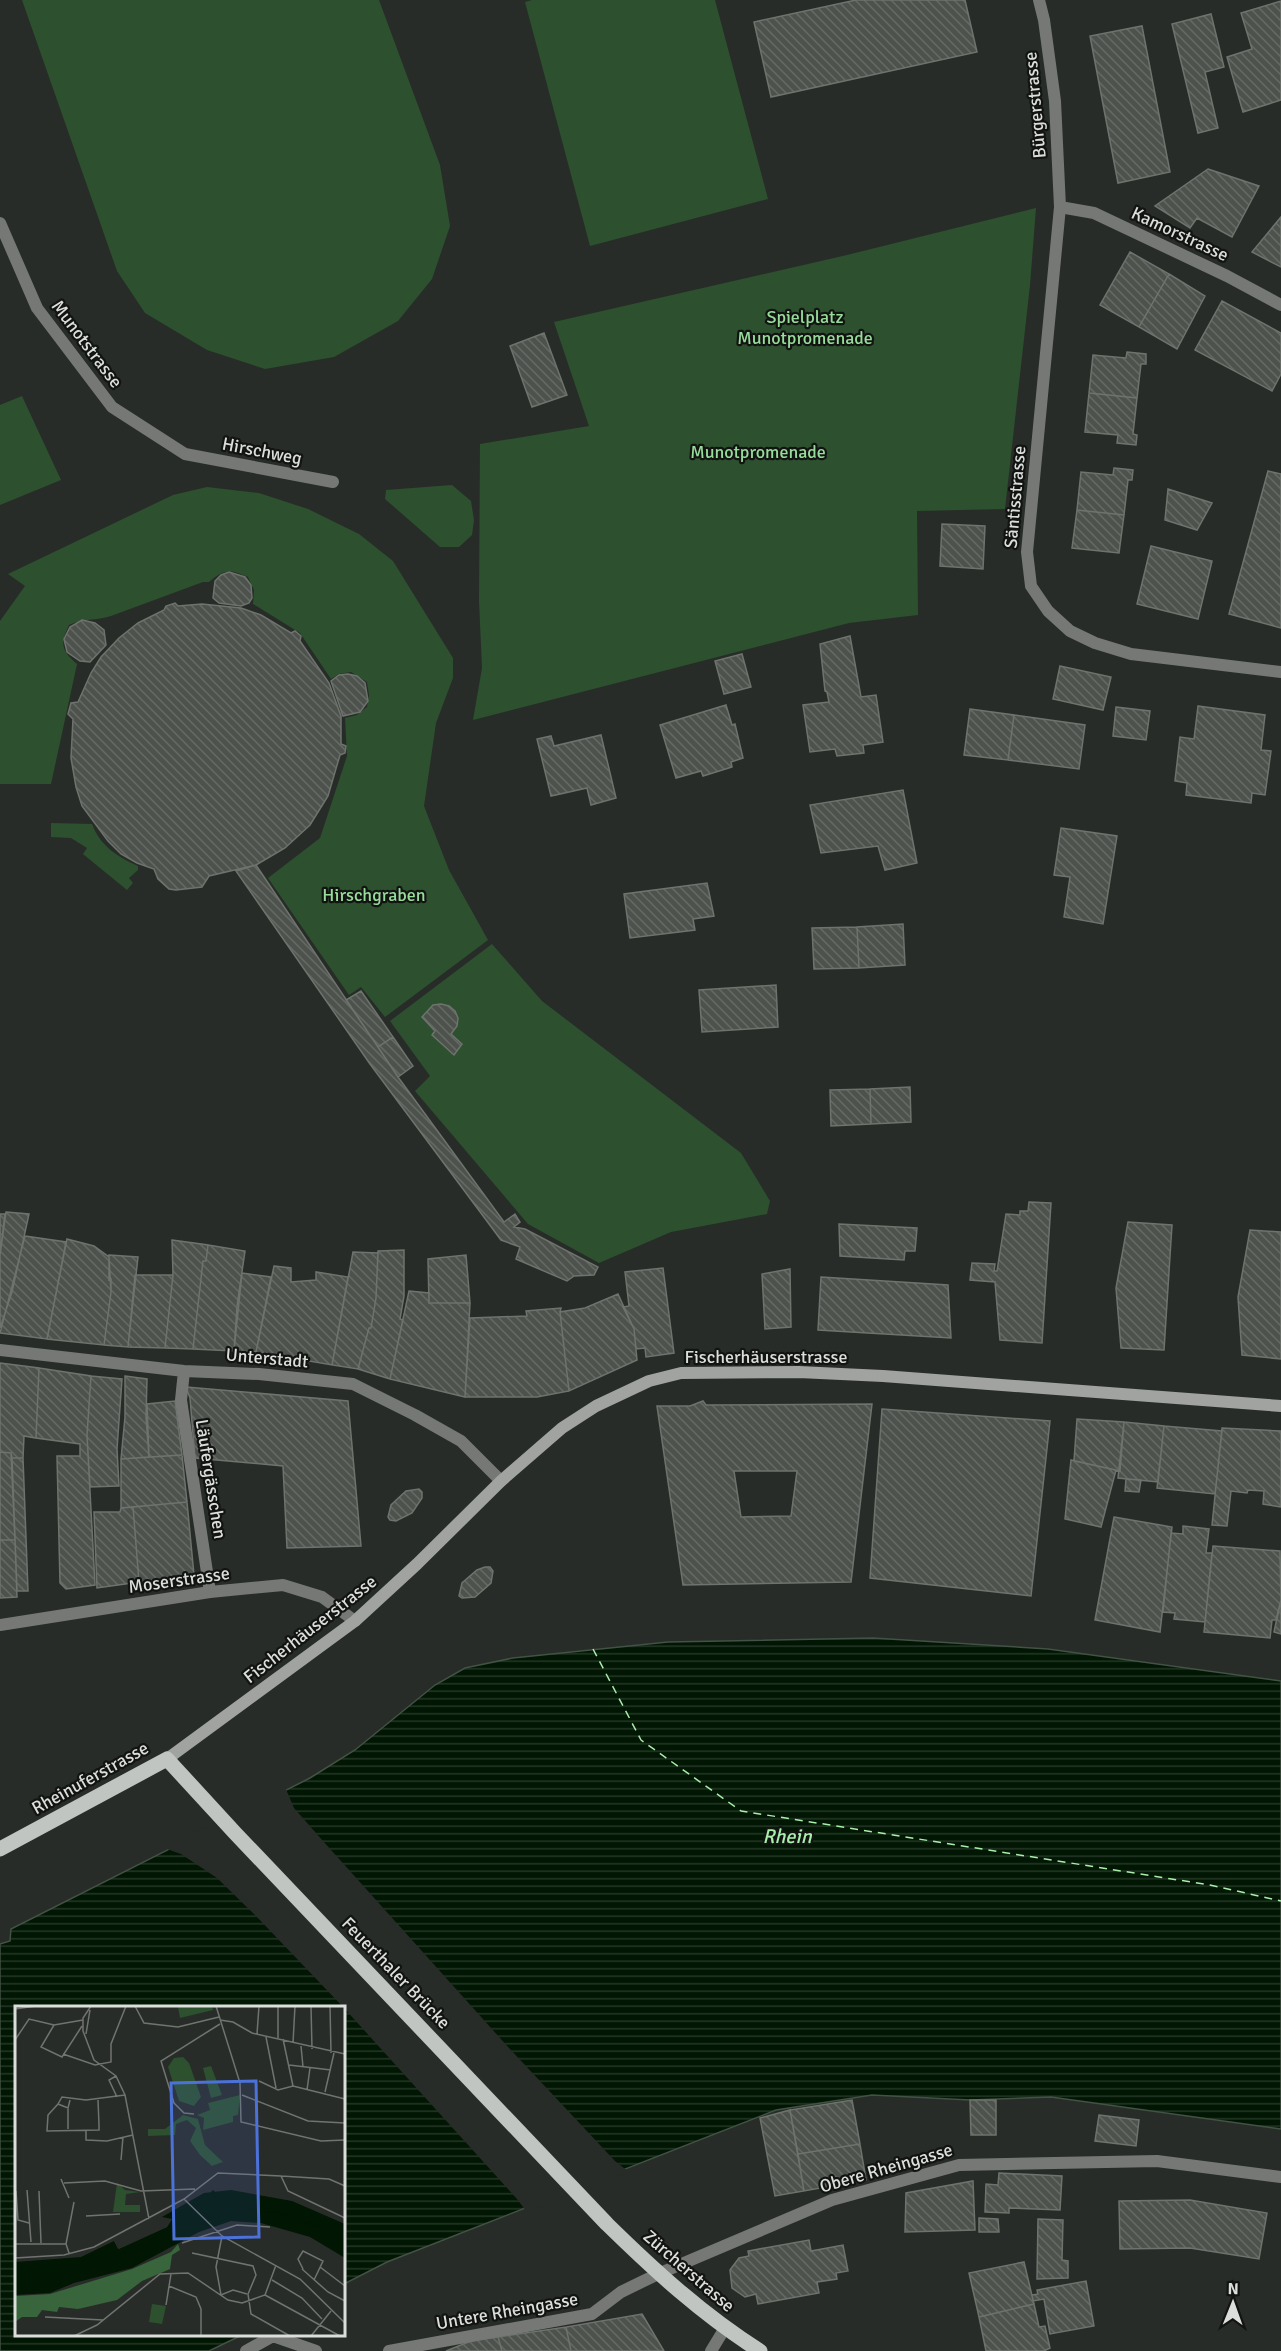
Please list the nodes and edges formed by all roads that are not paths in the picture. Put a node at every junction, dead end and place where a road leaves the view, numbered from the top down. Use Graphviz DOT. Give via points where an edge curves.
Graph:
graph roads {
  1 [pos="1039,0"];
  2 [pos="1060,207"];
  3 [pos="0,223"];
  4 [pos="1281,304"];
  5 [pos="185,454"];
  6 [pos="333,482"];
  7 [pos="1281,672"];
  8 [pos="0,1350"];
  9 [pos="184,1371"];
  10 [pos="1281,1406"];
  11 [pos="501,1481"];
  12 [pos="210,1592"];
  13 [pos="355,1621"];
  14 [pos="0,1625"];
  15 [pos="167,1758"];
  16 [pos="0,1850"];
  17 [pos="1281,2177"];
  18 [pos="598,2213"];
  19 [pos="658,2274"];
  20 [pos="725,2328"];
  21 [pos="246,2351"];
  22 [pos="316,2351"];
  23 [pos="389,2351"];
  24 [pos="711,2351"];
  25 [pos="760,2351"];
  1 -- 2 [label="street, Bürgerstrasse" via="1054,101"];
  2 -- 4 [label="street, Kamorstrasse" via="1094,213"];
  2 -- 7 [label="street, Säntisstrasse" via="1027,552 1031,586 1048,611 1070,631 1095,643 1131,654"];
  3 -- 5 [label="street, Munotstrasse" via="37,308 112,407"];
  5 -- 6 [label="street, Hirschweg"];
  8 -- 9 [label="street, Unterstadt"];
  9 -- 11 [label="street, Unterstadt" via="353,1384 460,1441"];
  9 -- 12 [label="street, Läufergässchen" via="181,1400"];
  10 -- 11 [label="main road, Fischerhäuserstrasse" via="883,1376 681,1373 649,1381 596,1406 562,1428"];
  11 -- 13 [label="main road, Fischerhäuserstrasse"];
  12 -- 13 [label="street, Moserstrasse" via="283,1585 322,1597"];
  12 -- 14 [label="street, Moserstrasse"];
  13 -- 15 [label="main road, Fischerhäuserstrasse"];
  15 -- 16 [label="main road, Rheinuferstrasse"];
  15 -- 18 [label="main road, Feuerthaler Brücke"];
  17 -- 19 [label="street, Obere Rheingasse" via="1157,2161 959,2165 832,2200"];
  18 -- 19 [label="main road, Zürcherstrasse"];
  19 -- 20 [label="main road, Zürcherstrasse"];
  19 -- 23 [label="street, Untere Rheingasse" via="621,2292 592,2314"];
  20 -- 24 [label="street"];
  20 -- 25 [label="main road, Zürcherstrasse"];
  21 -- 22 [label="street" via="273,2336"];
}
